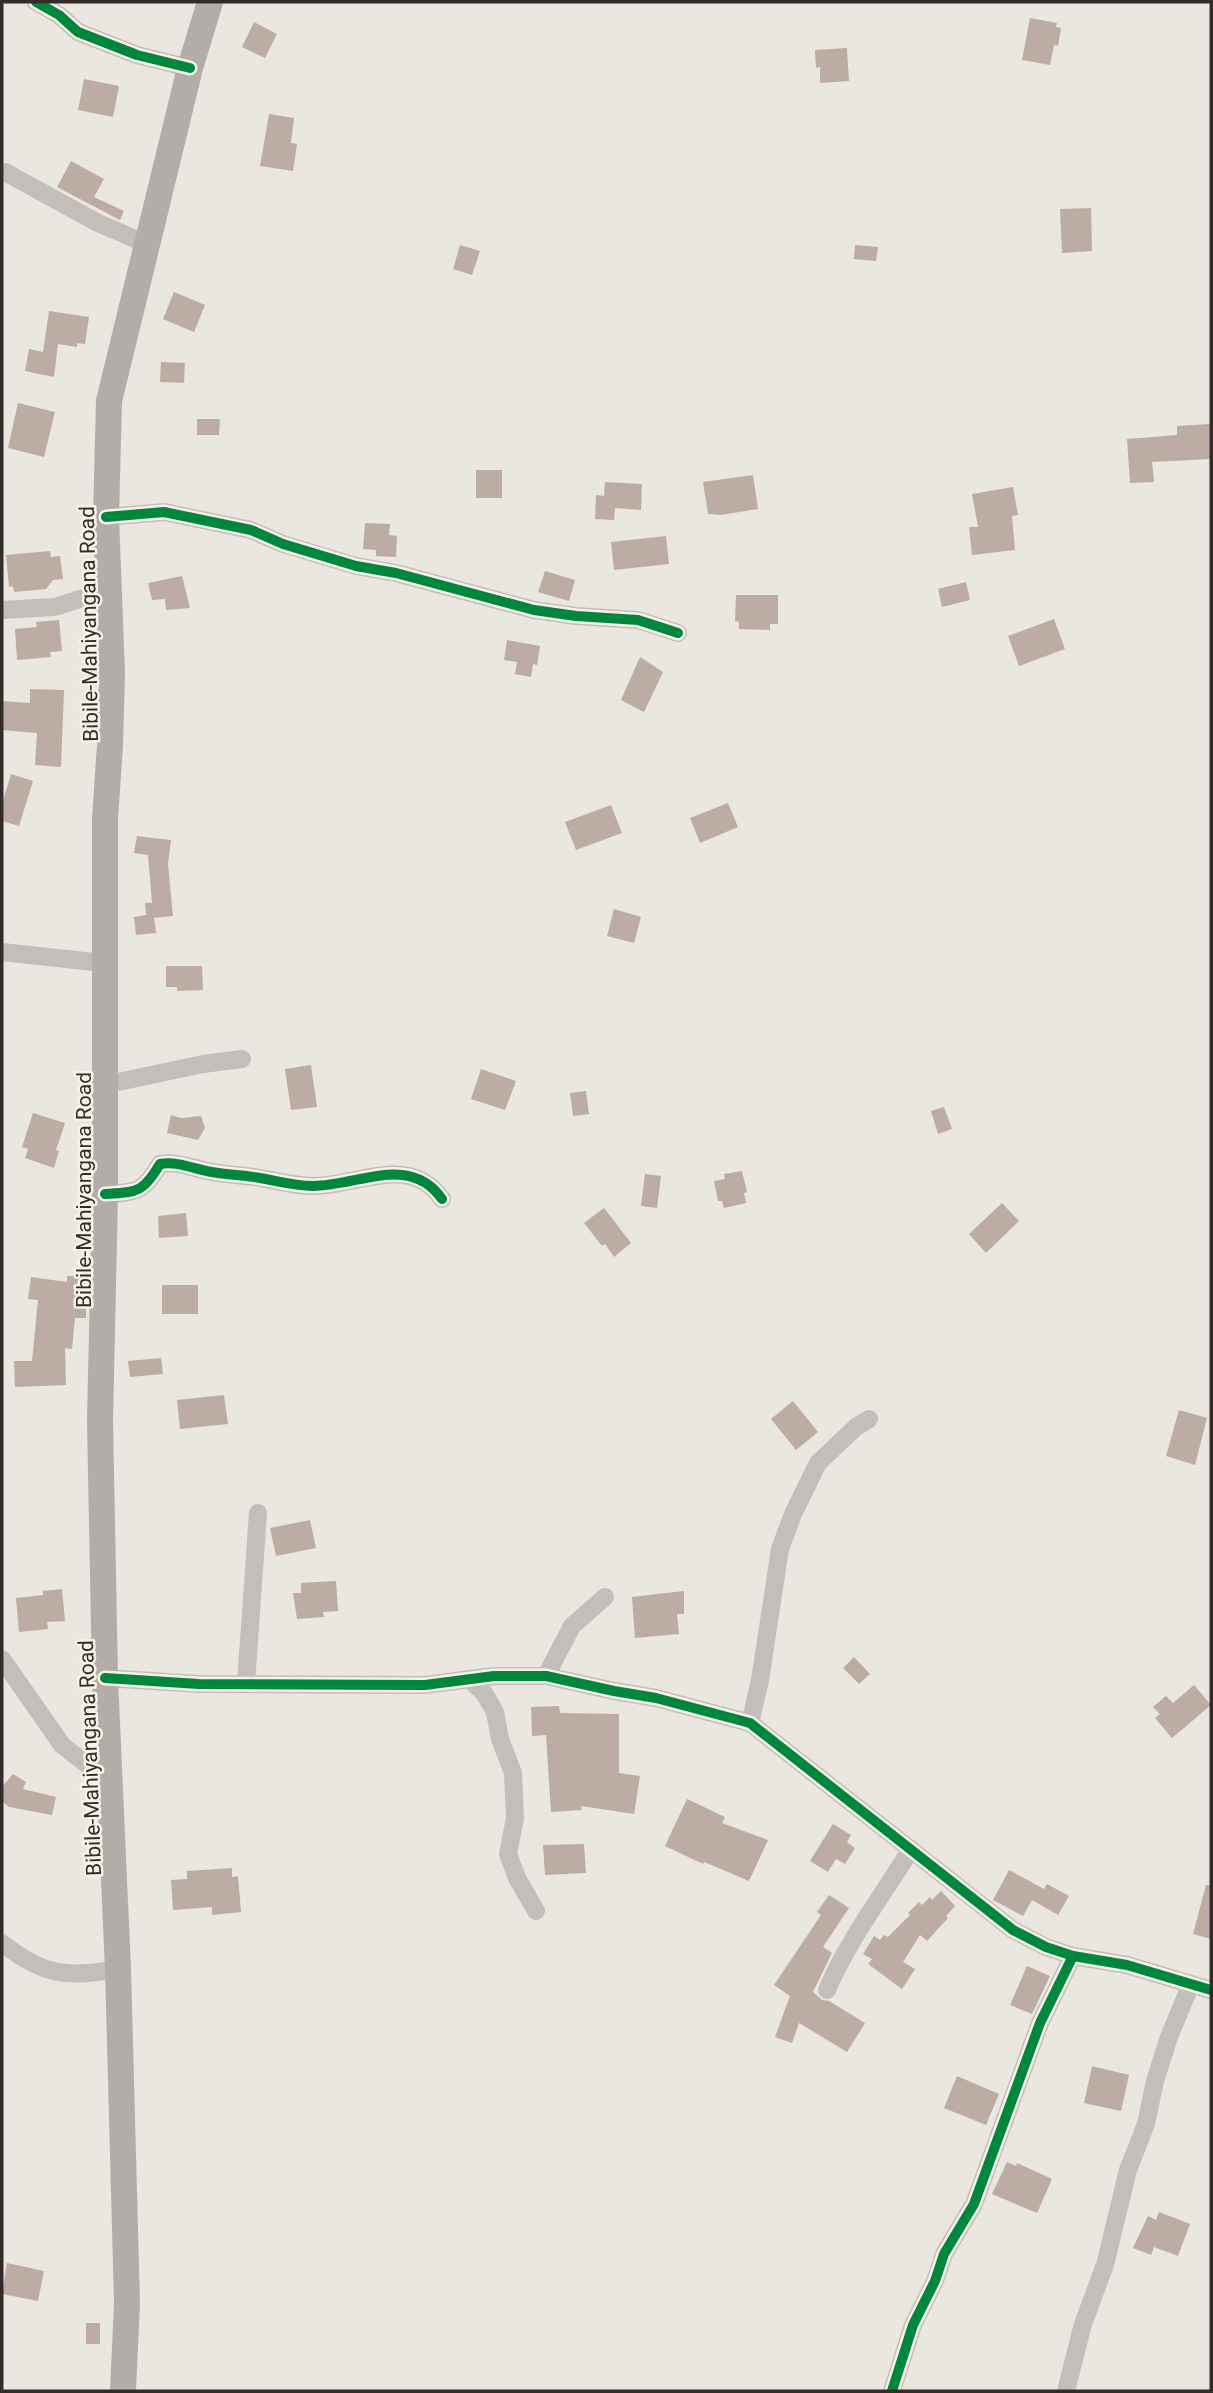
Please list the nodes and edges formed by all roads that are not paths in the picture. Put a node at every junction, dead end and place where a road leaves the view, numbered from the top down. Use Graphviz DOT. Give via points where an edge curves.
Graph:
graph roads {
  1 [pos="36,2"];
  2 [pos="210,2"];
  3 [pos="190,68"];
  4 [pos="5,172"];
  5 [pos="147,244"];
  6 [pos="106,517"];
  7 [pos="109,596"];
  8 [pos="2,610"];
  9 [pos="678,633"];
  10 [pos="2,952"];
  11 [pos="103,963"];
  12 [pos="242,1059"];
  13 [pos="104,1084"];
  14 [pos="105,1194"];
  15 [pos="442,1199"];
  16 [pos="869,1419"];
  17 [pos="258,1513"];
  18 [pos="605,1597"];
  19 [pos="2,1659"];
  20 [pos="546,1676"];
  21 [pos="105,1678"];
  22 [pos="469,1679"];
  23 [pos="246,1684"];
  24 [pos="750,1723"];
  25 [pos="110,1770"];
  26 [pos="911,1849"];
  27 [pos="536,1911"];
  28 [pos="2,1943"];
  29 [pos="1073,1956"];
  30 [pos="118,1969"];
  31 [pos="1191,1984"];
  32 [pos="827,1990"];
  33 [pos="1211,1990"];
  34 [pos="122,2391"];
  35 [pos="892,2391"];
  36 [pos="1066,2391"];
  1 -- 3 [label="street" via="78,32 137,55"];
  2 -- 3 [label="main road, Bibile-Mahiyangana Road"];
  3 -- 5 [label="main road, Bibile-Mahiyangana Road"];
  4 -- 5 [label="street"];
  5 -- 6 [label="main road, Bibile-Mahiyangana Road" via="109,401"];
  6 -- 7 [label="main road, Bibile-Mahiyangana Road"];
  6 -- 9 [label="street" via="164,512 251,530 356,566 534,610 638,620"];
  7 -- 8 [label="street" via="55,607"];
  7 -- 11 [label="main road, Bibile-Mahiyangana Road" via="112,673"];
  10 -- 11 [label="street"];
  11 -- 13 [label="main road, Bibile-Mahiyangana Road"];
  12 -- 13 [label="street"];
  13 -- 14 [label="main road, Bibile-Mahiyangana Road"];
  14 -- 15 [label="street" via="137,1192 160,1164 170,1162 312,1186 386,1173 424,1180"];
  14 -- 21 [label="main road, Bibile-Mahiyangana Road" via="100,1421"];
  16 -- 24 [label="street" via="818,1463 793,1514 780,1549"];
  17 -- 23 [label="street"];
  18 -- 20 [label="street" via="572,1626"];
  19 -- 25 [label="street" via="62,1745 90,1767"];
  20 -- 22 [label="street"];
  20 -- 24 [label="street"];
  21 -- 23 [label="street"];
  21 -- 25 [label="main road, Bibile-Mahiyangana Road"];
  22 -- 23 [label="street" via="425,1685"];
  22 -- 27 [label="street" via="495,1712 513,1773 515,1818 508,1854"];
  24 -- 26 [label="street"];
  25 -- 30 [label="main road, Bibile-Mahiyangana Road"];
  26 -- 29 [label="street" via="1013,1930"];
  26 -- 32 [label="street" via="836,1968"];
  28 -- 30 [label="street" via="43,1968 66,1975"];
  29 -- 31 [label="street" via="1127,1965"];
  29 -- 35 [label="street" via="1040,2023 974,2204 944,2254 913,2325"];
  30 -- 34 [label="main road, Bibile-Mahiyangana Road" via="127,2303"];
  31 -- 33 [label="street"];
  31 -- 36 [label="street" via="1169,2037 1146,2124 1128,2170"];
}
